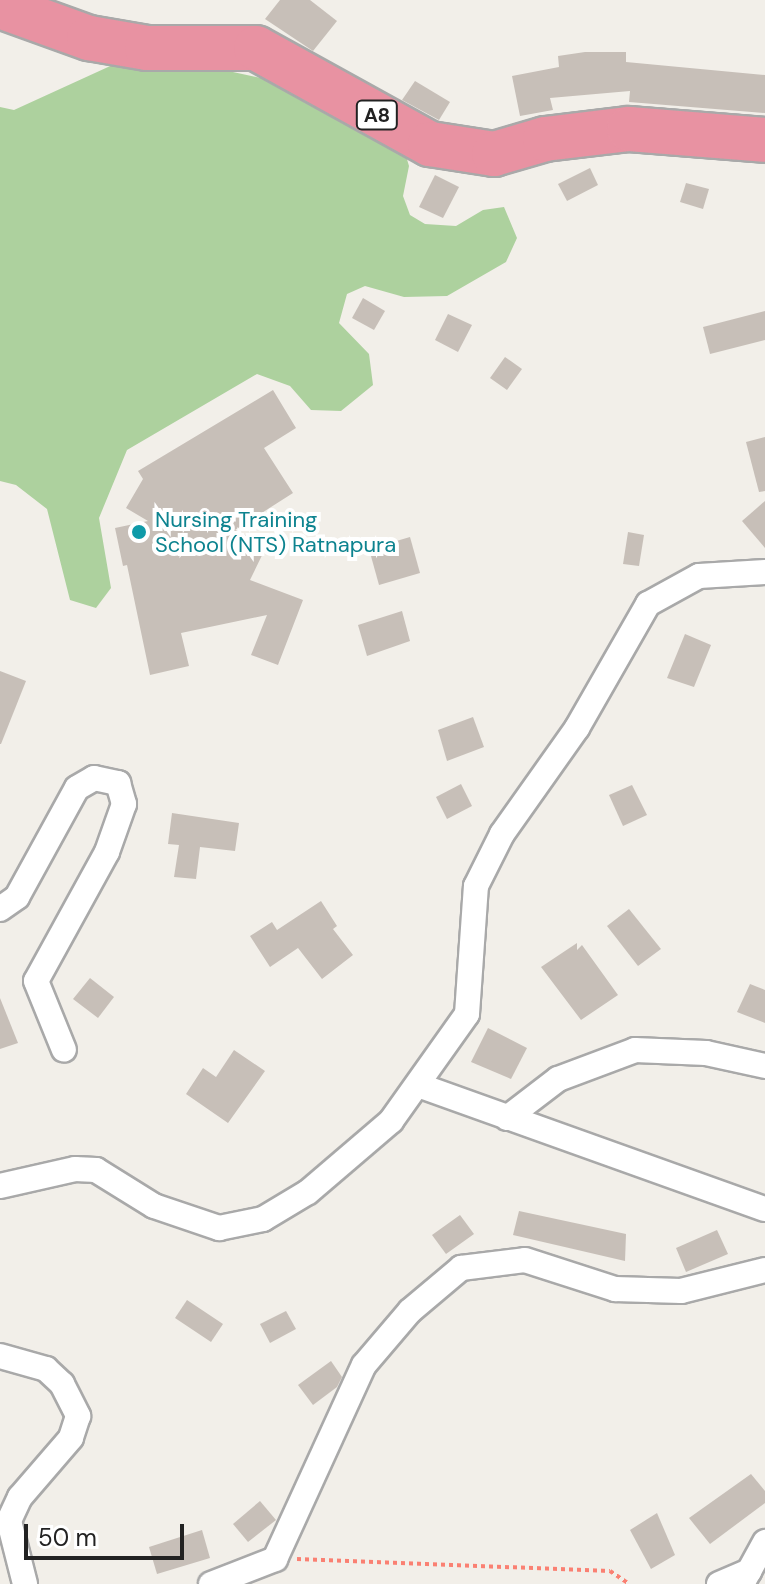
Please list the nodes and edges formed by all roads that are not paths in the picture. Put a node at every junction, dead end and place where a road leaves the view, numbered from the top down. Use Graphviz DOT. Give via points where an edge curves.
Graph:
graph roads {
  1 [pos="0,6"];
  2 [pos="765,140"];
  3 [pos="765,572"];
  4 [pos="0,909"];
  5 [pos="64,1050"];
  6 [pos="765,1066"];
  7 [pos="418,1085"];
  8 [pos="507,1118"];
  9 [pos="0,1186"];
  10 [pos="765,1209"];
  11 [pos="765,1270"];
  12 [pos="0,1356"];
  13 [pos="765,1542"];
  14 [pos="745,1578"];
  15 [pos="25,1584"];
  16 [pos="211,1584"];
  17 [pos="719,1584"];
  1 -- 2 [label="highway, A8" via="89,38 147,48 256,48 430,144 494,154 545,139 629,129"];
  3 -- 7 [label="street" via="699,576 648,604 577,728 502,834 476,886 467,1014"];
  4 -- 5 [label="street" via="17,897 77,788 94,778 118,783 124,804 107,852 36,981"];
  6 -- 8 [label="street" via="706,1053 635,1050 558,1079"];
  7 -- 8 [label="street"];
  7 -- 9 [label="street" via="391,1121 308,1192 263,1219 219,1228 154,1206 96,1170 75,1169"];
  8 -- 10 [label="street"];
  11 -- 16 [label="street" via="681,1291 615,1289 525,1260 461,1268 410,1311 364,1365 275,1559"];
  12 -- 15 [label="street" via="46,1369 62,1384 78,1416 71,1438 20,1497 9,1521"];
  13 -- 14 [label="street"];
  14 -- 17 [label="street"];
}
